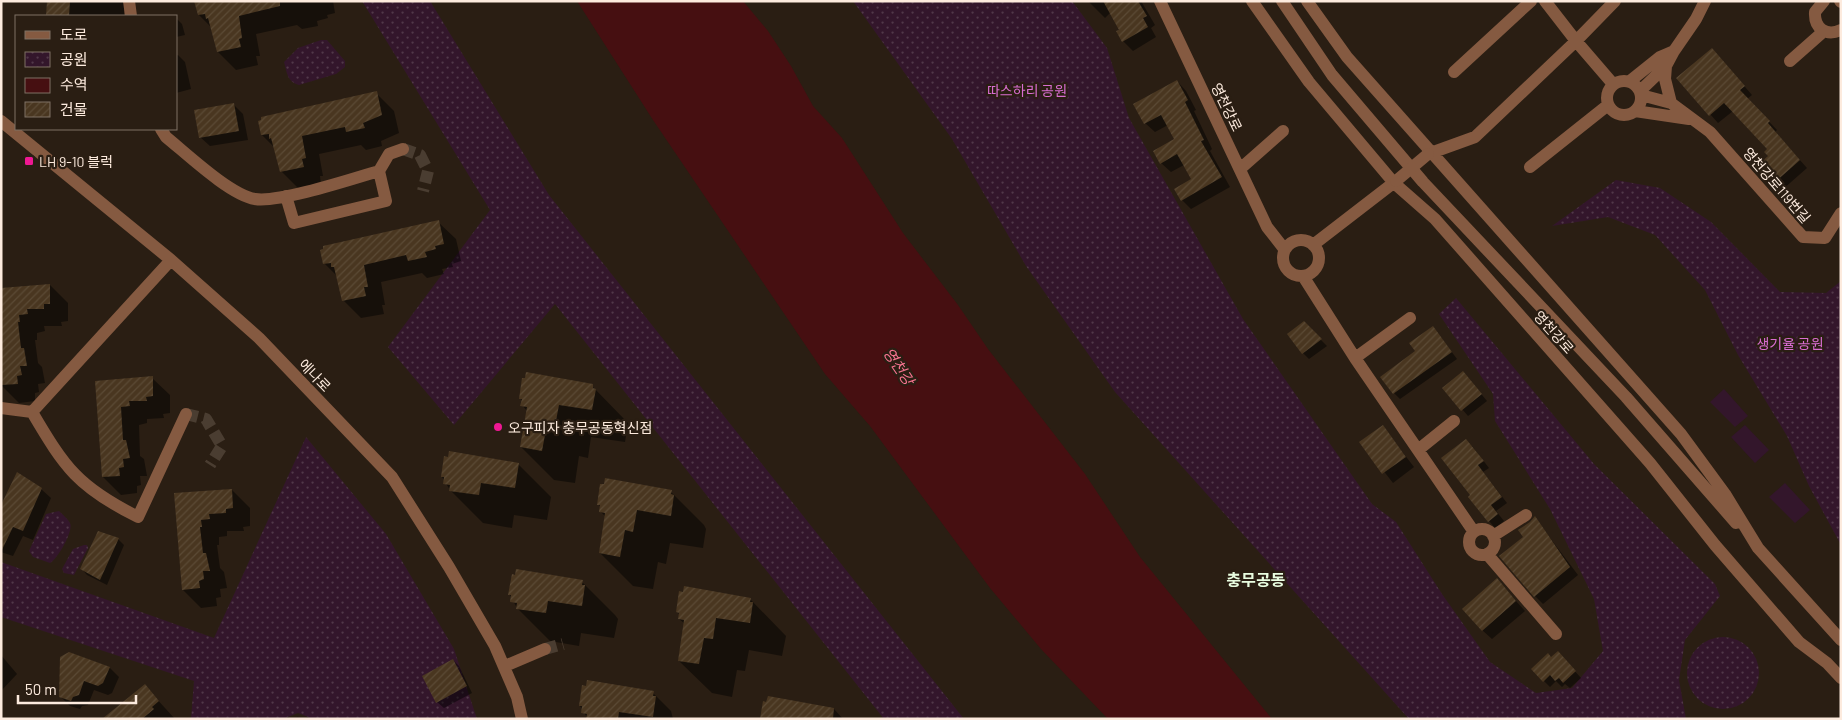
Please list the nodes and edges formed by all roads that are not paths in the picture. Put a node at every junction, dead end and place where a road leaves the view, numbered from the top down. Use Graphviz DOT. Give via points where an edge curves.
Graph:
graph roads {
  1 [pos="128,1"];
  2 [pos="1160,1"];
  3 [pos="1252,1"];
  4 [pos="1282,1"];
  5 [pos="1307,1"];
  6 [pos="1531,1"];
  7 [pos="1545,1"];
  8 [pos="1615,1"];
  9 [pos="1704,1"];
  10 [pos="1824,1"];
  11 [pos="131,15"];
  12 [pos="1841,30"];
  13 [pos="1824,31"];
  14 [pos="1576,42"];
  15 [pos="1674,51"];
  16 [pos="1790,61"];
  17 [pos="1666,66"];
  18 [pos="1454,72"];
  19 [pos="1630,81"];
  20 [pos="1613,84"];
  21 [pos="1640,93"];
  22 [pos="1671,103"];
  23 [pos="1608,105"];
  24 [pos="1635,111"];
  25 [pos="1689,119"];
  26 [pos="1,121"];
  27 [pos="162,130"];
  28 [pos="1283,131"];
  29 [pos="403,149"];
  30 [pos="1429,153"];
  31 [pos="1530,167"];
  32 [pos="1240,169"];
  33 [pos="379,171"];
  34 [pos="1395,182"];
  35 [pos="286,196"];
  36 [pos="1841,213"];
  37 [pos="1313,245"];
  38 [pos="1285,250"];
  39 [pos="171,260"];
  40 [pos="1303,276"];
  41 [pos="1410,318"];
  42 [pos="1355,358"];
  43 [pos="1,408"];
  44 [pos="32,412"];
  45 [pos="186,414"];
  46 [pos="1454,421"];
  47 [pos="1418,450"];
  48 [pos="1526,515"];
  49 [pos="1474,532"];
  50 [pos="1493,536"];
  51 [pos="1758,548"];
  52 [pos="1487,554"];
  53 [pos="1556,634"];
  54 [pos="1841,640"];
  55 [pos="545,649"];
  56 [pos="506,666"];
  57 [pos="1841,678"];
  58 [pos="522,719"];
  1 -- 11 [label="street"];
  2 -- 32 [label="street, 영천강로"];
  3 -- 34 [label="street, 영천강로" via="1309,82"];
  4 -- 51 [label="street, 영천강로" via="1332,75 1424,182 1626,397"];
  5 -- 30 [label="street, 영천강로" via="1347,57"];
  6 -- 18 [label="street"];
  7 -- 14 [label="street"];
  8 -- 14 [label="street"];
  9 -- 15 [label="street"];
  10 -- 13 [label="street" via="1818,6 1814,18"];
  12 -- 13 [label="street" via="1835,33"];
  13 -- 16 [label="street"];
  14 -- 20 [label="street"];
  14 -- 30 [label="street" via="1475,137"];
  15 -- 17 [label="street"];
  15 -- 19 [label="street" via="1660,57"];
  17 -- 21 [label="street"];
  17 -- 22 [label="street" via="1665,79"];
  19 -- 20 [label="street"];
  19 -- 21 [label="street"];
  20 -- 23 [label="street" via="1607,93"];
  21 -- 22 [label="street, 영천강로119번길"];
  21 -- 24 [label="street" via="1641,101"];
  22 -- 25 [label="street, 영천강로119번길"];
  23 -- 24 [label="street" via="1617,114"];
  23 -- 31 [label="street"];
  24 -- 25 [label="street, 영천강로119번길"];
  25 -- 36 [label="street, 영천강로119번길" via="1710,132 1803,237 1825,238"];
  26 -- 39 [label="street, 에나로"];
  27 -- 35 [label="street" via="166,137 240,193 255,199"];
  28 -- 32 [label="street"];
  29 -- 33 [label="street" via="389,154"];
  30 -- 34 [label="street, bridge"];
  30 -- 51 [label="street, 영천강로" via="1681,434 1726,494"];
  32 -- 38 [label="street, 영천강로" via="1267,227"];
  33 -- 35 [label="street"];
  33 -- 35 [label="street" via="386,201 294,222"];
  34 -- 37 [label="street"];
  34 -- 57 [label="street, 영천강로" via="1435,220 1630,440 1799,642"];
  37 -- 38 [label="street" via="1298,240"];
  37 -- 40 [label="street" via="1318,255 1316,266"];
  38 -- 40 [label="street, 영천강로" via="1285,265 1292,273"];
  39 -- 44 [label="street"];
  39 -- 56 [label="street, 에나로" via="259,338 392,477"];
  40 -- 42 [label="street, 영천강로"];
  41 -- 42 [label="street"];
  42 -- 47 [label="street, 영천강로"];
  43 -- 44 [label="street"];
  44 -- 45 [label="street" via="56,454 80,482 138,517"];
  46 -- 47 [label="street"];
  47 -- 49 [label="street, 영천강로"];
  48 -- 50 [label="street"];
  49 -- 50 [label="street" via="1485,530"];
  49 -- 52 [label="street" via="1469,539 1470,547 1479,555"];
  50 -- 52 [label="street" via="1493,549"];
  51 -- 54 [label="street, 영천강로"];
  52 -- 53 [label="street"];
  55 -- 56 [label="street"];
  56 -- 58 [label="street, 에나로" via="518,697"];
}
